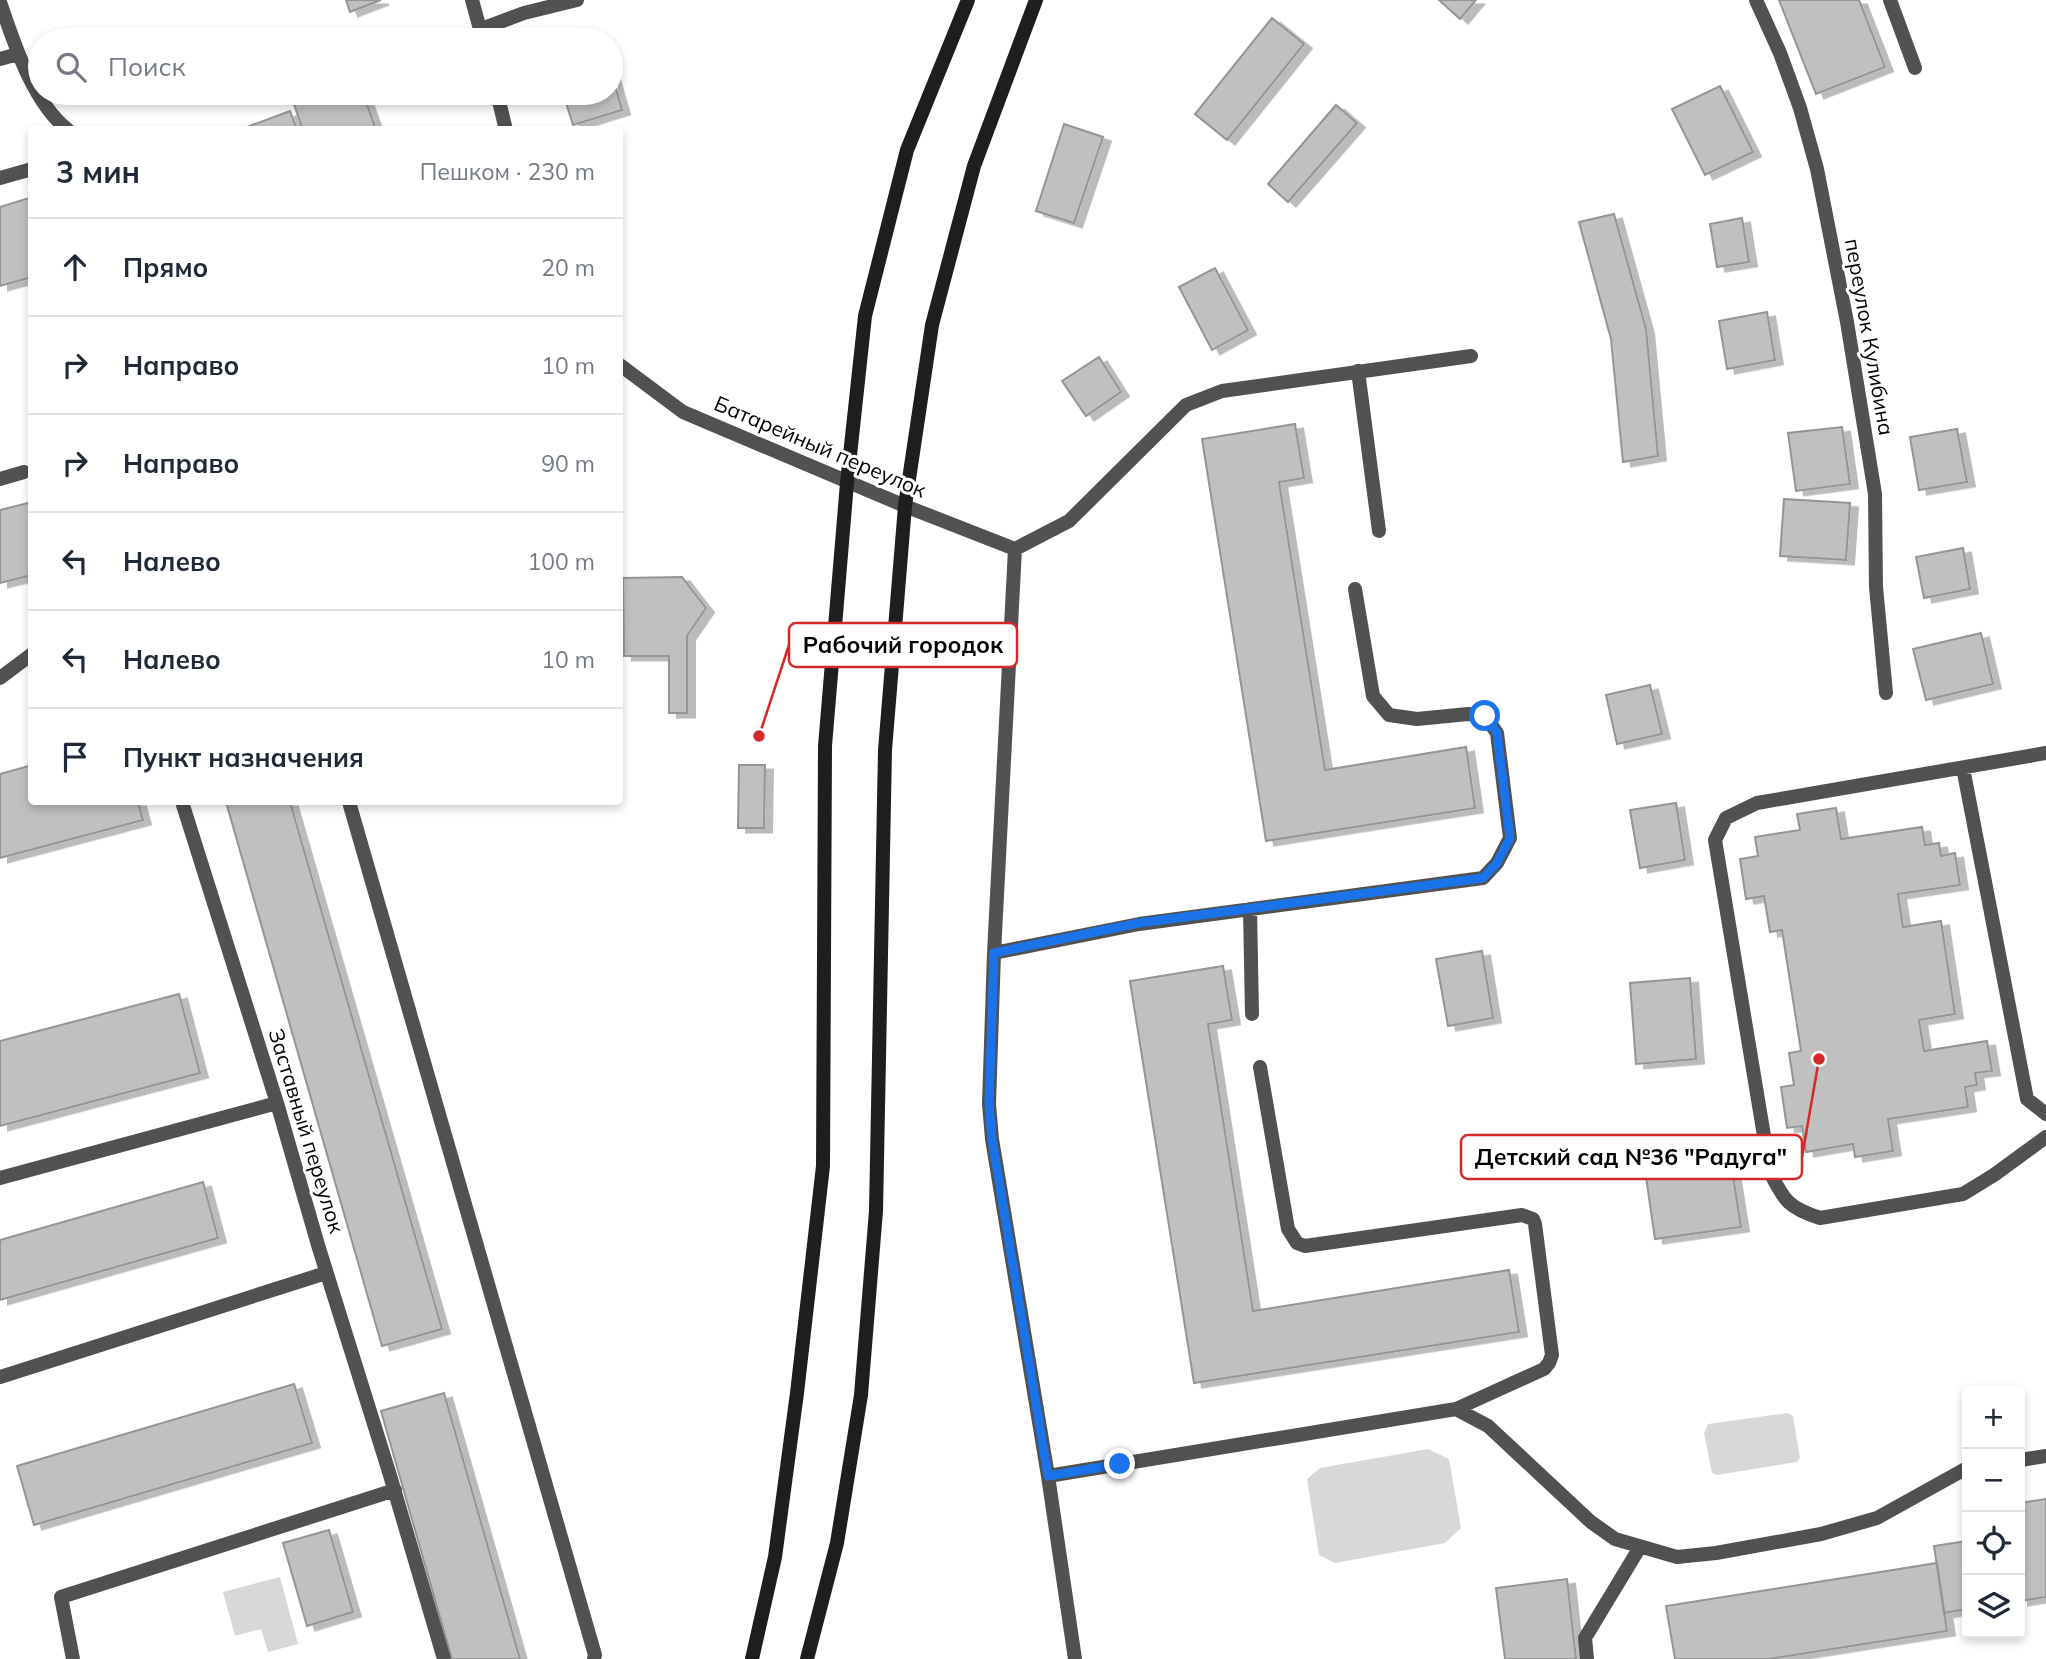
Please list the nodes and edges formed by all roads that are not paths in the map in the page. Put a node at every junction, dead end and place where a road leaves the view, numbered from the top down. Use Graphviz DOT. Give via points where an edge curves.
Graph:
graph roads {
  1 [pos="472,0"];
  2 [pos="578,0"];
  3 [pos="968,0"];
  4 [pos="1036,0"];
  5 [pos="1756,0"];
  6 [pos="1890,0"];
  7 [pos="0,2"];
  8 [pos="480,28"];
  9 [pos="495,28"];
  10 [pos="18,54"];
  11 [pos="0,59"];
  12 [pos="1915,68"];
  13 [pos="28,72"];
  14 [pos="46,105"];
  15 [pos="500,105"];
  16 [pos="63,126"];
  17 [pos="505,126"];
  18 [pos="28,170"];
  19 [pos="0,178"];
  20 [pos="1471,356"];
  21 [pos="623,367"];
  22 [pos="1357,372"];
  23 [pos="24,472"];
  24 [pos="0,479"];
  25 [pos="847,483"];
  26 [pos="905,506"];
  27 [pos="1379,531"];
  28 [pos="1015,549"];
  29 [pos="1355,589"];
  30 [pos="28,657"];
  31 [pos="0,678"];
  32 [pos="1886,693"];
  33 [pos="2046,753"];
  34 [pos="1963,768"];
  35 [pos="183,805"];
  36 [pos="350,805"];
  37 [pos="1251,909"];
  38 [pos="994,953"];
  39 [pos="1252,1014"];
  40 [pos="1260,1067"];
  41 [pos="277,1103"];
  42 [pos="2046,1114"];
  43 [pos="2046,1137"];
  44 [pos="0,1178"];
  45 [pos="326,1273"];
  46 [pos="0,1377"];
  47 [pos="1456,1409"];
  48 [pos="2046,1456"];
  49 [pos="2025,1459"];
  50 [pos="1962,1471"];
  51 [pos="1048,1476"];
  52 [pos="395,1490"];
  53 [pos="1640,1547"];
  54 [pos="73,1659"];
  55 [pos="444,1659"];
  56 [pos="594,1659"];
  57 [pos="752,1659"];
  58 [pos="807,1659"];
  59 [pos="1075,1659"];
  60 [pos="1587,1659"];
  1 -- 8 [label="street"];
  2 -- 9 [label="street" via="524,13"];
  3 -- 25 [label="main road" via="907,150 865,316"];
  4 -- 26 [label="main road" via="974,166 932,325"];
  5 -- 32 [label="street, переулок Кулибина" via="1800,108 1817,169 1847,322 1875,494 1876,587"];
  6 -- 12 [label="street"];
  7 -- 10 [label="street"];
  10 -- 11 [label="street"];
  10 -- 13 [label="street"];
  14 -- 16 [label="street"];
  15 -- 17 [label="street"];
  18 -- 19 [label="street"];
  20 -- 22 [label="street"];
  21 -- 25 [label="street, Батарейный переулок" via="683,412"];
  22 -- 27 [label="street"];
  22 -- 28 [label="street" via="1222,391 1186,405 1069,521"];
  23 -- 24 [label="street"];
  25 -- 26 [label="street, Батарейный переулок"];
  25 -- 57 [label="main road" via="825,746 823,1166 775,1556"];
  26 -- 28 [label="street, Батарейный переулок"];
  26 -- 58 [label="main road" via="886,750 875,1224 861,1395 837,1543"];
  28 -- 38 [label="street"];
  29 -- 37 [label="street" via="1373,696 1389,715 1417,719 1485,716 1497,733 1510,838 1483,878"];
  30 -- 31 [label="street"];
  33 -- 34 [label="street"];
  34 -- 42 [label="street" via="2027,1099"];
  34 -- 43 [label="street" via="1757,803 1726,818 1714,840 1770,1172 1781,1194 1798,1211 1820,1218 1963,1194"];
  35 -- 41 [label="street, Заставный переулок"];
  36 -- 56 [label="street"];
  37 -- 38 [label="street" via="1139,923"];
  37 -- 39 [label="street"];
  38 -- 51 [label="street" via="992,1139"];
  40 -- 47 [label="street" via="1288,1229 1297,1243 1305,1246 1522,1216 1535,1224 1552,1354 1549,1363"];
  41 -- 44 [label="street"];
  41 -- 45 [label="street, Заставный переулок"];
  45 -- 46 [label="street"];
  45 -- 52 [label="street, Заставный переулок"];
  47 -- 51 [label="street"];
  47 -- 53 [label="street" via="1488,1426 1591,1522 1615,1539"];
  48 -- 49 [label="street"];
  50 -- 53 [label="street" via="1877,1518 1821,1534 1677,1557"];
  51 -- 59 [label="street"];
  52 -- 54 [label="street" via="61,1597"];
  52 -- 55 [label="street, Заставный переулок"];
  53 -- 60 [label="street" via="1585,1638"];
}
